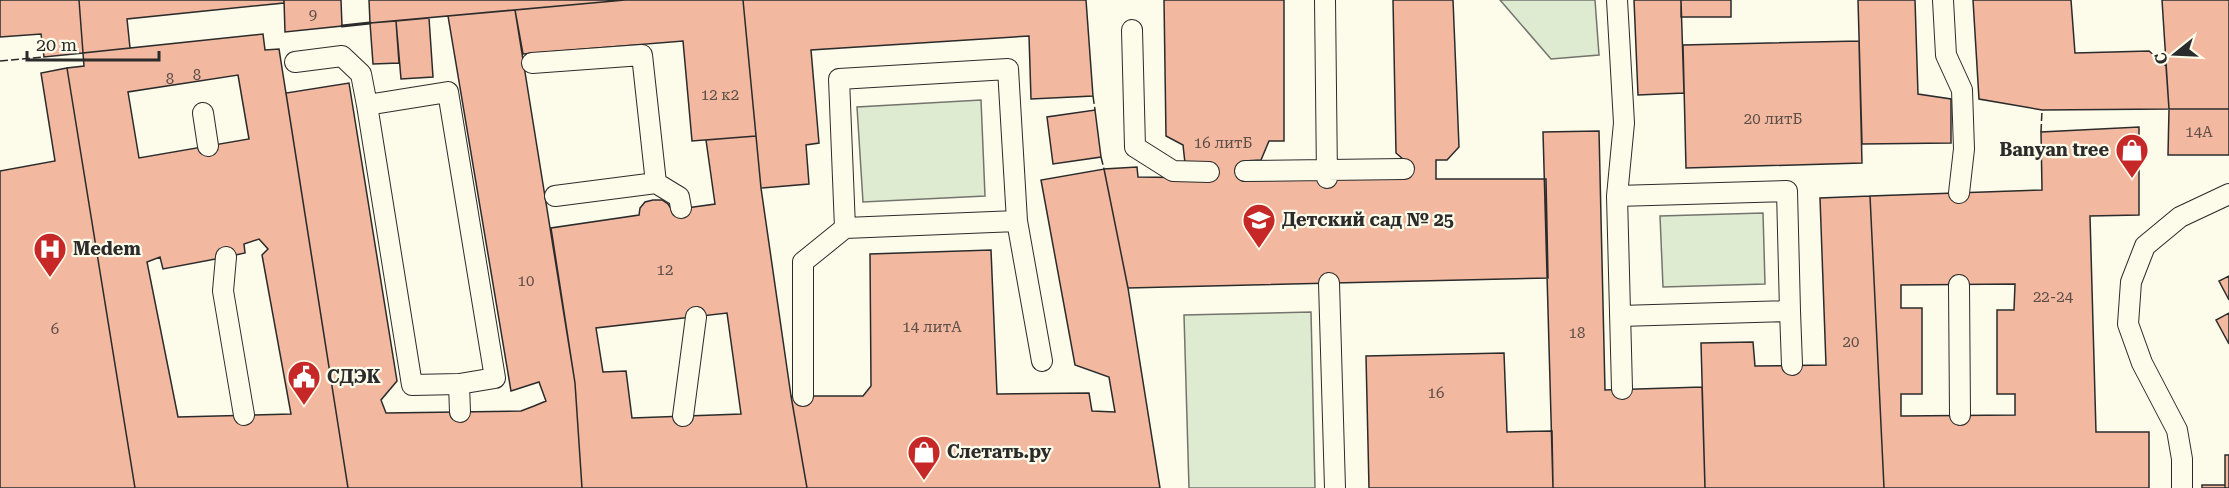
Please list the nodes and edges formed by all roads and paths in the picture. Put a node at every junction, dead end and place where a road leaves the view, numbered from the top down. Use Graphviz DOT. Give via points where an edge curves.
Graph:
graph roads {
  1 [pos="1325,0"];
  2 [pos="1617,0"];
  3 [pos="1943,0"];
  4 [pos="1132,30"];
  5 [pos="295,62"];
  6 [pos="532,63"];
  7 [pos="367,105"];
  8 [pos="203,113"];
  9 [pos="208,146"];
  10 [pos="1404,169"];
  11 [pos="1245,171"];
  12 [pos="1209,172"];
  13 [pos="1327,174"];
  14 [pos="656,183"];
  15 [pos="1959,193"];
  16 [pos="2229,194"];
  17 [pos="555,196"];
  18 [pos="1617,196"];
  19 [pos="681,208"];
  20 [pos="1017,221"];
  21 [pos="845,228"];
  22 [pos="226,257"];
  23 [pos="1329,284"];
  24 [pos="1959,285"];
  25 [pos="1790,311"];
  26 [pos="1620,316"];
  27 [pos="696,317"];
  28 [pos="1042,361"];
  29 [pos="1792,365"];
  30 [pos="459,384"];
  31 [pos="1622,389"];
  32 [pos="803,396"];
  33 [pos="460,412"];
  34 [pos="244,415"];
  35 [pos="683,416"];
  36 [pos="1960,416"];
  37 [pos="1335,488"];
  38 [pos="2182,488"];
  1 -- 13 [label="lane"];
  2 -- 18 [label="lane" via="1624,123"];
  3 -- 15 [label="lane" via="1946,55 1962,90 1964,149"];
  4 -- 12 [label="lane" via="1135,147 1173,171"];
  5 -- 7 [label="lane" via="342,56 362,74"];
  6 -- 14 [label="lane" via="642,55"];
  7 -- 30 [label="lane" via="412,385"];
  7 -- 30 [label="lane" via="448,92 495,378"];
  8 -- 9 [label="lane"];
  10 -- 13 [label="lane"];
  11 -- 13 [label="lane"];
  14 -- 17 [label="lane"];
  14 -- 19 [label="lane" via="679,197"];
  16 -- 38 [label="lane" via="2180,217 2145,246 2131,282 2128,324 2142,363 2177,430"];
  18 -- 25 [label="lane" via="1786,191"];
  18 -- 26 [label="lane"];
  20 -- 21 [label="lane"];
  20 -- 21 [label="lane" via="1008,69 839,78"];
  20 -- 28 [label="lane"];
  21 -- 32 [label="lane" via="803,262"];
  22 -- 34 [label="lane" via="224,291"];
  23 -- 37 [label="lane"];
  24 -- 36 [label="lane"];
  25 -- 26 [label="lane"];
  25 -- 29 [label="lane"];
  26 -- 31 [label="lane"];
  27 -- 35 [label="lane"];
  30 -- 33 [label="lane"];
}
